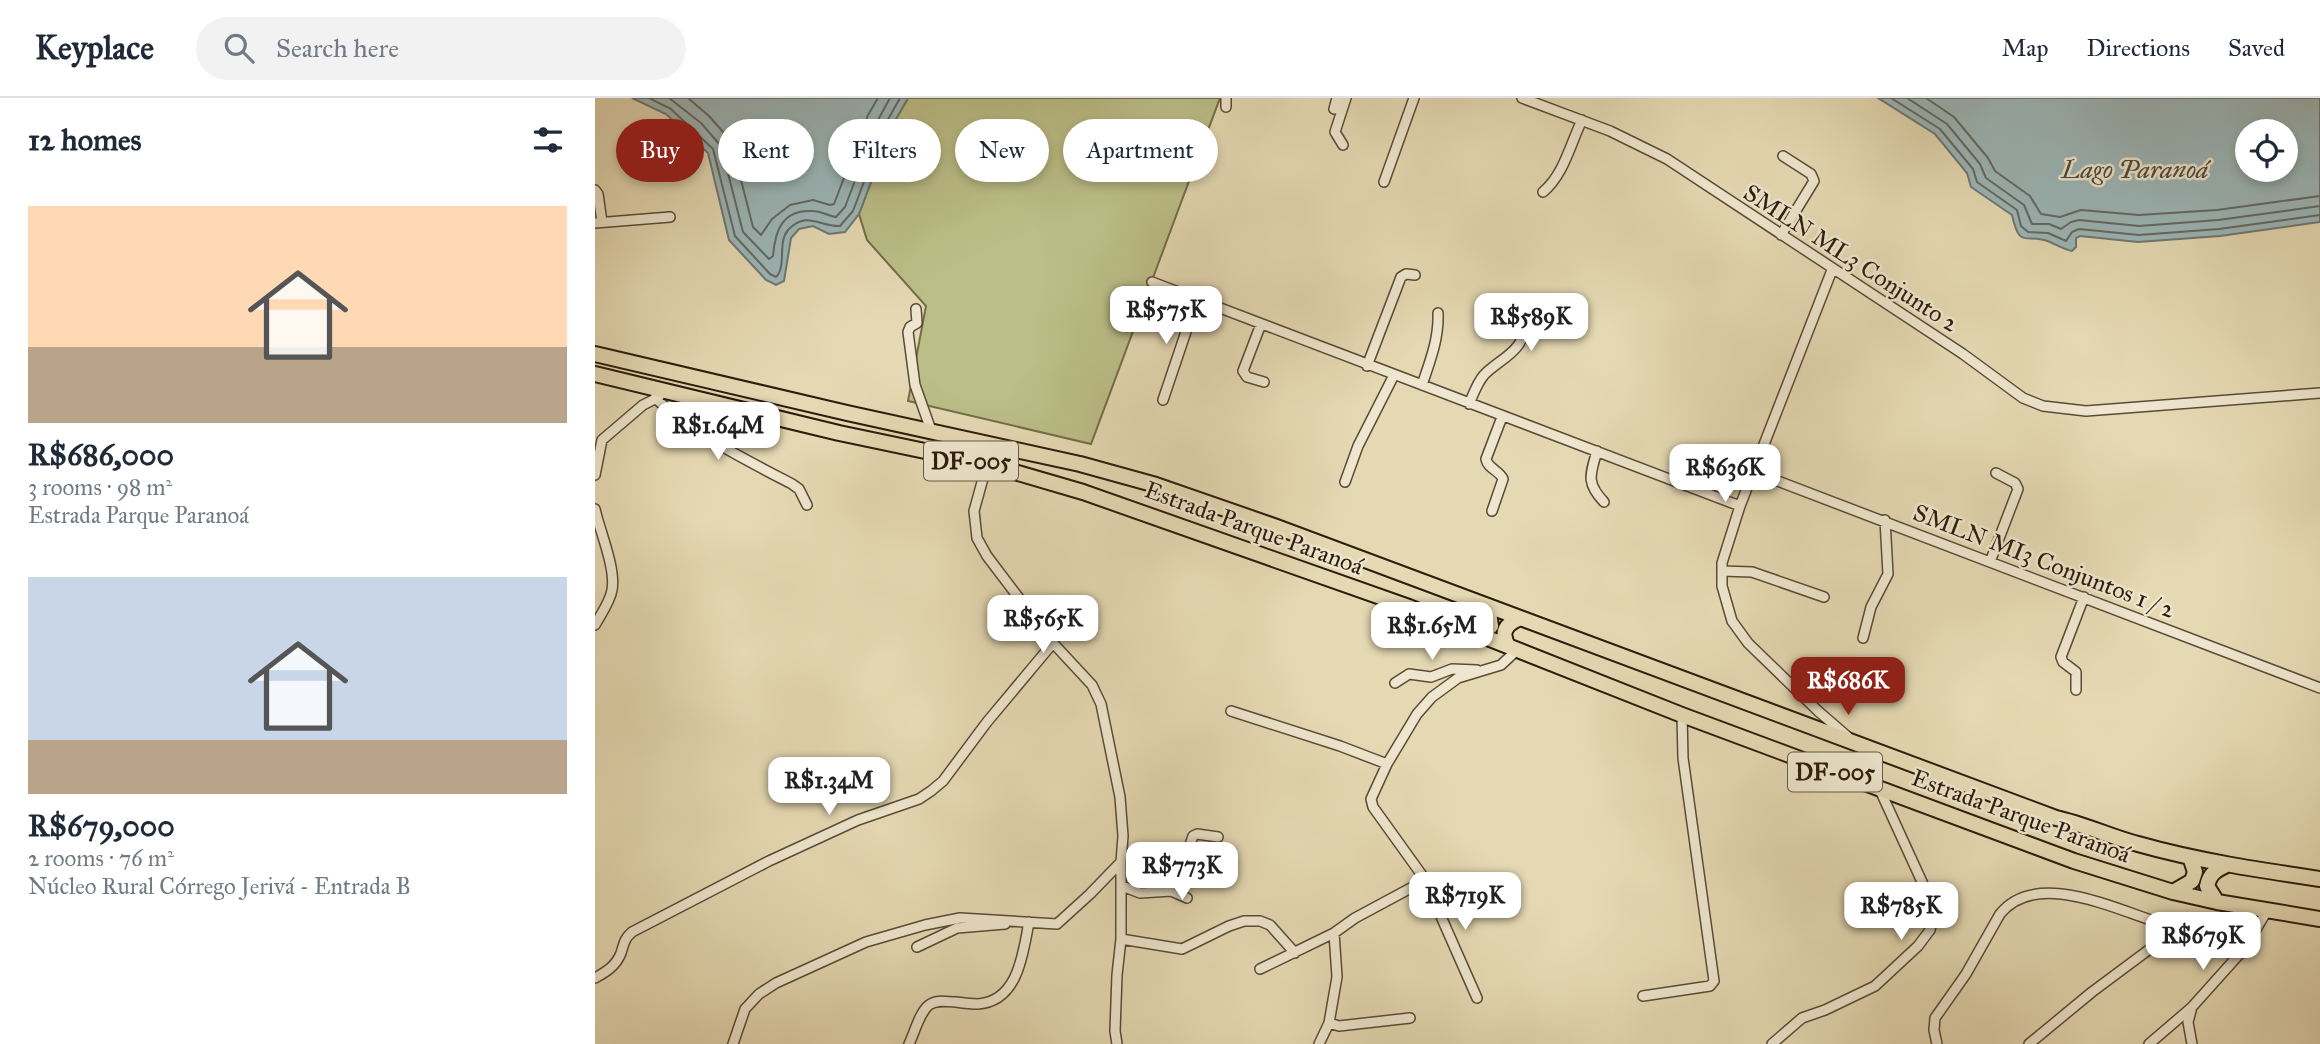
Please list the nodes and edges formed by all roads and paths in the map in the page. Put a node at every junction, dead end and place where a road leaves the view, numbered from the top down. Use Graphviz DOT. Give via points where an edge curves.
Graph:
graph roads {
  1 [pos="1337,98"];
  2 [pos="1346,98"];
  3 [pos="1414,98"];
  4 [pos="1522,98"];
  5 [pos="1333,109"];
  6 [pos="1582,120"];
  7 [pos="1343,145"];
  8 [pos="1783,156"];
  9 [pos="1384,182"];
  10 [pos="595,190"];
  11 [pos="1543,192"];
  12 [pos="670,217"];
  13 [pos="598,222"];
  14 [pos="1781,235"];
  15 [pos="1832,270"];
  16 [pos="1415,275"];
  17 [pos="1152,282"];
  18 [pos="1196,299"];
  19 [pos="916,309"];
  20 [pos="1499,309"];
  21 [pos="1439,313"];
  22 [pos="1261,324"];
  23 [pos="595,355"];
  24 [pos="1367,366"];
  25 [pos="595,374"];
  26 [pos="1394,375"];
  27 [pos="1264,383"];
  28 [pos="1422,385"];
  29 [pos="678,393"];
  30 [pos="2320,393"];
  31 [pos="655,398"];
  32 [pos="1163,400"];
  33 [pos="1469,404"];
  34 [pos="847,413"];
  35 [pos="1502,417"];
  36 [pos="931,430"];
  37 [pos="838,433"];
  38 [pos="598,437"];
  39 [pos="1597,452"];
  40 [pos="987,464"];
  41 [pos="1754,472"];
  42 [pos="1996,474"];
  43 [pos="595,475"];
  44 [pos="1345,482"];
  45 [pos="1604,502"];
  46 [pos="807,505"];
  47 [pos="1740,506"];
  48 [pos="595,509"];
  49 [pos="1492,511"];
  50 [pos="1885,520"];
  51 [pos="1990,562"];
  52 [pos="1722,571"];
  53 [pos="1824,597"];
  54 [pos="2084,597"];
  55 [pos="1488,606"];
  56 [pos="1520,618"];
  57 [pos="595,625"];
  58 [pos="1476,634"];
  59 [pos="1863,638"];
  60 [pos="1053,643"];
  61 [pos="1512,648"];
  62 [pos="1482,671"];
  63 [pos="1395,683"];
  64 [pos="2320,688"];
  65 [pos="2076,690"];
  66 [pos="1231,711"];
  67 [pos="1818,711"];
  68 [pos="1682,715"];
  69 [pos="1807,725"];
  70 [pos="1859,746"];
  71 [pos="1387,764"];
  72 [pos="1879,789"];
  73 [pos="1218,837"];
  74 [pos="2190,857"];
  75 [pos="1121,862"];
  76 [pos="2227,865"];
  77 [pos="1424,878"];
  78 [pos="2320,879"];
  79 [pos="1122,886"];
  80 [pos="1171,891"];
  81 [pos="2172,892"];
  82 [pos="1187,898"];
  83 [pos="2217,902"];
  84 [pos="2267,911"];
  85 [pos="2320,919"];
  86 [pos="1014,921"];
  87 [pos="1029,922"];
  88 [pos="2178,928"];
  89 [pos="2256,929"];
  90 [pos="1334,933"];
  91 [pos="1121,939"];
  92 [pos="917,947"];
  93 [pos="1296,953"];
  94 [pos="1260,969"];
  95 [pos="595,978"];
  96 [pos="1643,996"];
  97 [pos="1477,998"];
  98 [pos="2192,1007"];
  99 [pos="1410,1018"];
  100 [pos="1329,1023"];
  101 [pos="733,1044"];
  102 [pos="909,1044"];
  103 [pos="1118,1044"];
  104 [pos="1319,1044"];
  105 [pos="1772,1044"];
  106 [pos="1937,1044"];
  107 [pos="2029,1044"];
  108 [pos="2149,1044"];
  109 [pos="2192,1044"];
  1 -- 5 [label="street"];
  2 -- 7 [label="street" via="1335,132"];
  3 -- 9 [label="street"];
  4 -- 6 [label="street, SMLN ML3 Conjunto 2"];
  6 -- 11 [label="street" via="1561,171"];
  6 -- 14 [label="street, SMLN ML3 Conjunto 2" via="1667,159"];
  8 -- 14 [label="street" via="1811,174 1814,181"];
  10 -- 13 [label="street"];
  12 -- 13 [label="street"];
  14 -- 15 [label="street, SMLN ML3 Conjunto 2"];
  15 -- 30 [label="street, SMLN ML3 Conjunto 2" via="2024,398 2043,406 2086,411"];
  15 -- 41 [label="street"];
  16 -- 24 [label="street" via="1401,277"];
  17 -- 18 [label="street"];
  18 -- 22 [label="street"];
  18 -- 32 [label="street"];
  19 -- 36 [label="street" via="917,323 908,332 915,385"];
  20 -- 33 [label="street" via="1521,320 1522,335 1512,355 1485,374"];
  21 -- 28 [label="street" via="1434,351"];
  22 -- 24 [label="street"];
  22 -- 27 [label="street" via="1243,371"];
  23 -- 34 [label="main road, Estrada Parque Paranoá / DF-005"];
  24 -- 26 [label="street"];
  25 -- 29 [label="main road, Estrada Parque Paranoá / DF-005"];
  26 -- 28 [label="street"];
  26 -- 44 [label="street"];
  28 -- 33 [label="street"];
  29 -- 31 [label="street"];
  29 -- 37 [label="main road, Estrada Parque Paranoá / DF-005"];
  31 -- 38 [label="street"];
  31 -- 46 [label="street" via="692,429 792,484"];
  33 -- 35 [label="street"];
  34 -- 36 [label="main road, Estrada Parque Paranoá / DF-005"];
  34 -- 37 [label="main road" via="833,421"];
  35 -- 39 [label="street"];
  35 -- 49 [label="street" via="1486,459 1503,479"];
  36 -- 55 [label="main road, Estrada Parque Paranoá / DF-005" via="1080,464 1207,501"];
  37 -- 40 [label="main road, Estrada Parque Paranoá / DF-005"];
  38 -- 43 [label="street"];
  39 -- 45 [label="street" via="1590,482"];
  39 -- 47 [label="street"];
  40 -- 58 [label="main road, Estrada Parque Paranoá / DF-005" via="1178,524"];
  40 -- 60 [label="street" via="974,511 977,538"];
  41 -- 47 [label="street"];
  41 -- 50 [label="street, SMLN MI3 Conjuntos 1 / 2"];
  42 -- 51 [label="street" via="2018,489"];
  47 -- 52 [label="street"];
  48 -- 57 [label="street" via="613,586"];
  50 -- 51 [label="street, SMLN MI3 Conjuntos 1 / 2"];
  50 -- 59 [label="street" via="1888,574 1871,607"];
  51 -- 54 [label="street, SMLN MI3 Conjuntos 1 / 2"];
  52 -- 53 [label="street" via="1752,572"];
  52 -- 67 [label="street" via="1726,604 1740,634"];
  54 -- 64 [label="street, SMLN MI3 Conjuntos 1 / 2"];
  54 -- 65 [label="street" via="2061,657 2076,672"];
  55 -- 56 [label="main road, Estrada Parque Paranoá / DF-005"];
  55 -- 58 [label="main road" via="1491,626"];
  56 -- 61 [label="main road" via="1504,630"];
  56 -- 69 [label="main road, Estrada Parque Paranoá / DF-005"];
  58 -- 61 [label="main road, Estrada Parque Paranoá / DF-005"];
  60 -- 75 [label="street" via="1092,685 1101,704 1120,797"];
  60 -- 95 [label="street" via="931,791 769,861 632,933 615,964"];
  61 -- 62 [label="street" via="1501,665"];
  61 -- 68 [label="main road, Estrada Parque Paranoá / DF-005"];
  62 -- 63 [label="street" via="1452,670 1431,677 1409,674"];
  62 -- 71 [label="street" via="1450,682 1432,697"];
  66 -- 71 [label="street"];
  67 -- 69 [label="street"];
  67 -- 70 [label="street"];
  68 -- 72 [label="main road, Estrada Parque Paranoá / DF-005"];
  68 -- 96 [label="street" via="1683,758 1714,981 1710,986"];
  69 -- 70 [label="main road, Estrada Parque Paranoá / DF-005"];
  70 -- 74 [label="main road, Estrada Parque Paranoá / DF-005" via="2056,818"];
  71 -- 77 [label="street" via="1372,804"];
  72 -- 81 [label="main road, Estrada Parque Paranoá / DF-005" via="2074,862"];
  72 -- 105 [label="street" via="1928,895 1933,917 1930,930 1875,986 1802,1017"];
  73 -- 80 [label="street" via="1193,836"];
  74 -- 76 [label="main road, Estrada Parque Paranoá / DF-005"];
  74 -- 81 [label="main road" via="2195,872 2192,881"];
  75 -- 79 [label="street"];
  75 -- 87 [label="street" via="1060,922"];
  76 -- 78 [label="main road, Estrada Parque Paranoá / DF-005"];
  76 -- 83 [label="main road" via="2209,878 2207,886"];
  77 -- 90 [label="street"];
  77 -- 97 [label="street"];
  79 -- 80 [label="street" via="1140,893"];
  79 -- 91 [label="street"];
  80 -- 82 [label="street"];
  81 -- 83 [label="main road, Estrada Parque Paranoá / DF-005"];
  83 -- 84 [label="main road, Estrada Parque Paranoá / DF-005"];
  84 -- 85 [label="main road, Estrada Parque Paranoá / DF-005"];
  84 -- 89 [label="street"];
  86 -- 87 [label="street"];
  86 -- 92 [label="street" via="957,928"];
  86 -- 101 [label="street" via="960,918 866,942 759,994 745,1009"];
  87 -- 102 [label="street" via="1022,961 1010,985 979,1004 932,1003"];
  88 -- 89 [label="street" via="2214,933"];
  88 -- 106 [label="street" via="2083,898 2048,893 2024,896 2000,914 1935,1018"];
  88 -- 107 [label="street"];
  89 -- 98 [label="street"];
  90 -- 93 [label="street"];
  90 -- 100 [label="street" via="1337,977"];
  91 -- 93 [label="street" via="1182,949 1229,926 1260,921 1270,925"];
  91 -- 103 [label="street"];
  93 -- 94 [label="street"];
  98 -- 108 [label="street"];
  98 -- 109 [label="street" via="2188,1022"];
  99 -- 100 [label="street" via="1339,1026"];
  100 -- 104 [label="street"];
}
